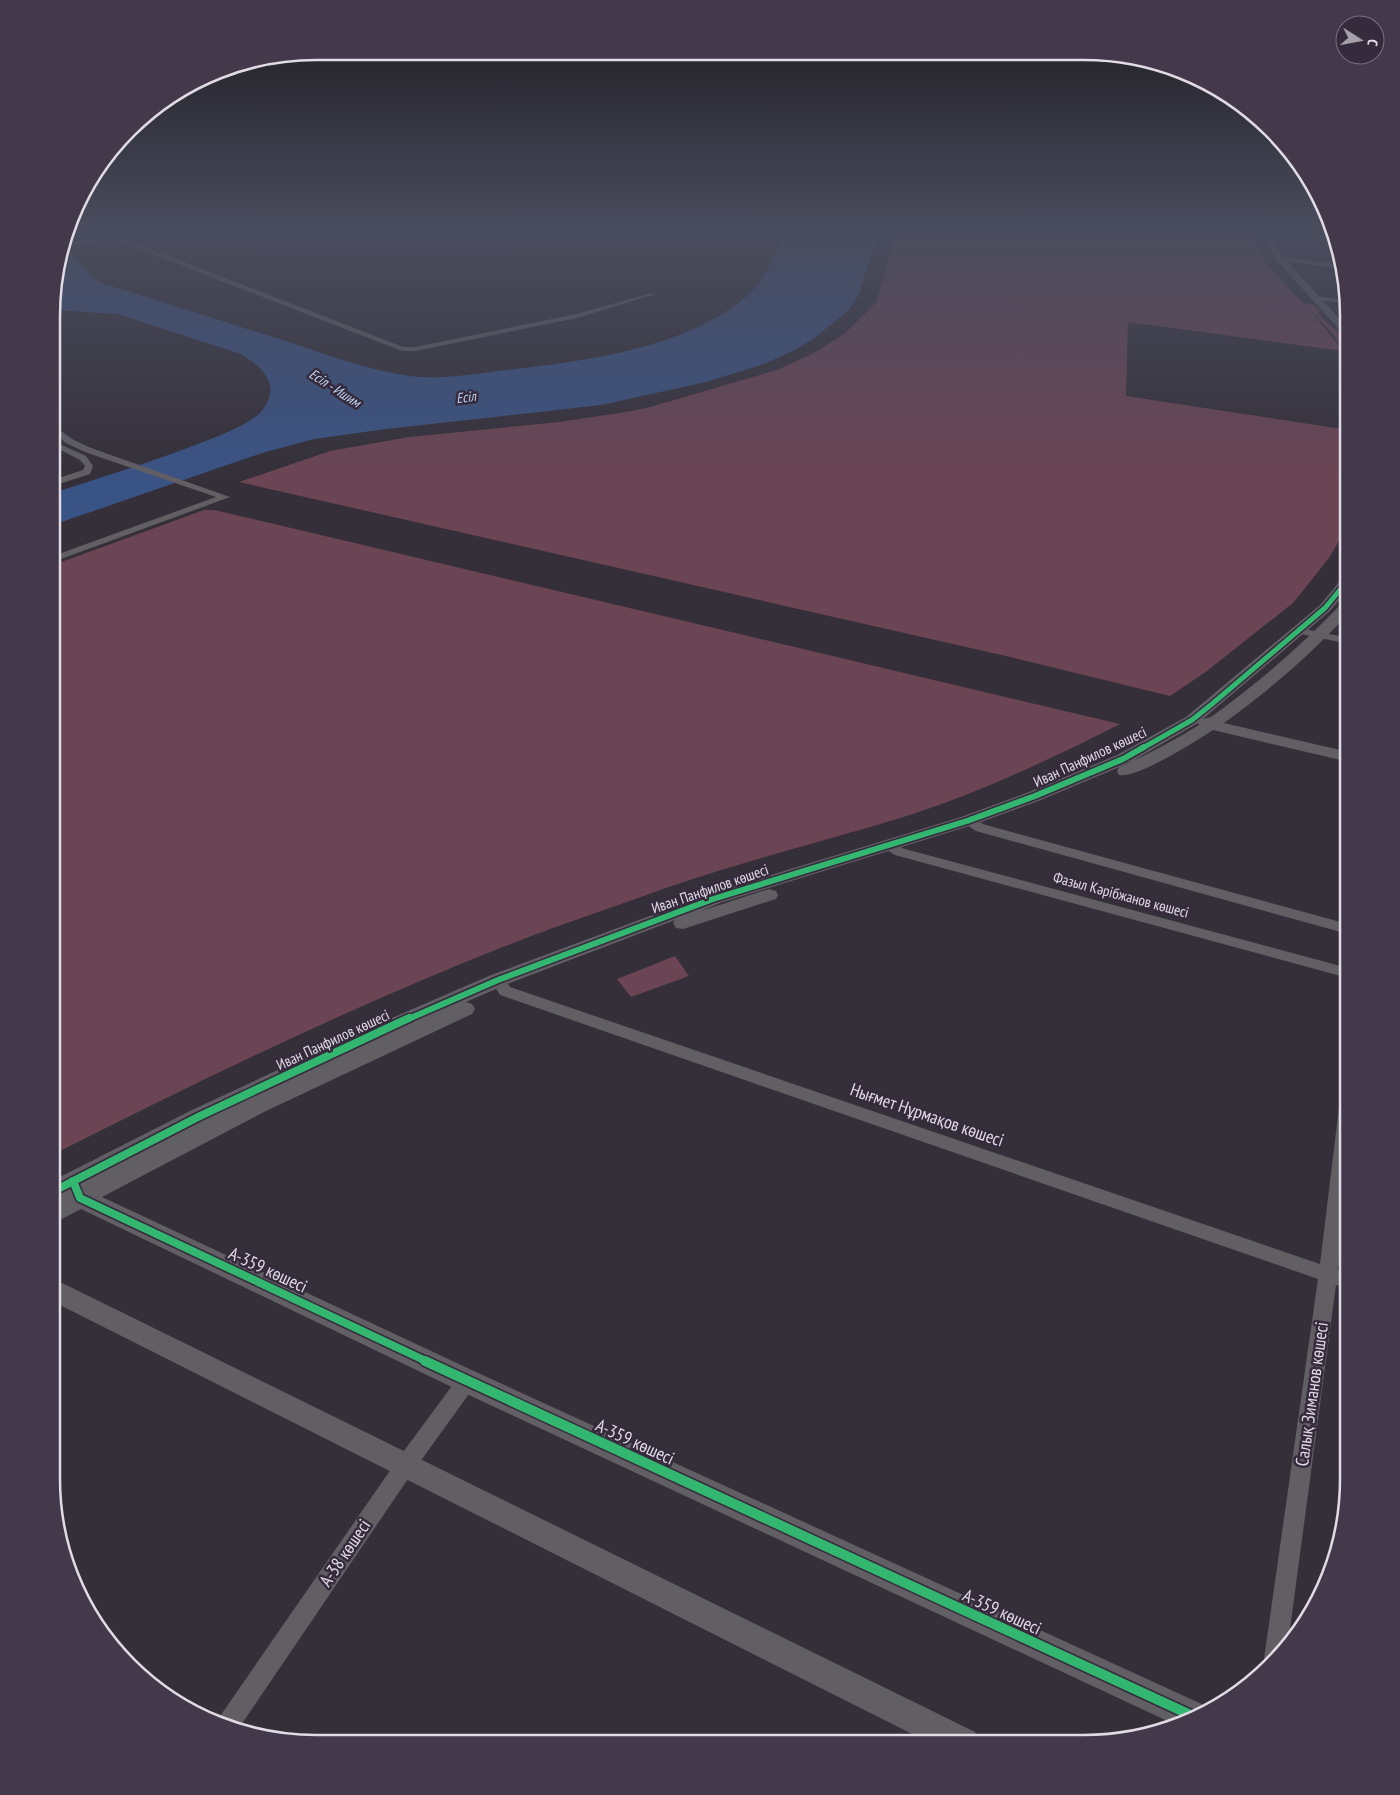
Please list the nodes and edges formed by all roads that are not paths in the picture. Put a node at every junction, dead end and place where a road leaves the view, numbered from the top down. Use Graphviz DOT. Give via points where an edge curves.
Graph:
graph roads {
  1 [pos="311,314"];
  2 [pos="585,314"];
  3 [pos="1332,314"];
  4 [pos="1340,324"];
  5 [pos="60,434"];
  6 [pos="60,447"];
  7 [pos="60,481"];
  8 [pos="60,556"];
  9 [pos="1340,590"];
  10 [pos="1340,614"];
  11 [pos="1300,631"];
  12 [pos="1321,636"];
  13 [pos="1340,639"];
  14 [pos="1192,720"];
  15 [pos="1213,725"];
  16 [pos="1340,753"];
  17 [pos="974,825"];
  18 [pos="893,848"];
  19 [pos="1340,927"];
  20 [pos="1340,971"];
  21 [pos="501,985"];
  22 [pos="1340,1169"];
  23 [pos="68,1190"];
  24 [pos="60,1202"];
  25 [pos="1328,1274"];
  26 [pos="1340,1278"];
  27 [pos="60,1293"];
  28 [pos="467,1381"];
  29 [pos="405,1466"];
  30 [pos="1277,1647"];
  31 [pos="1187,1713"];
  32 [pos="231,1720"];
  33 [pos="948,1735"];
  1 -- 2 [label="street" via="402,349"];
  3 -- 4 [label="street"];
  5 -- 8 [label="street" via="69,441 116,461 225,497"];
  6 -- 7 [label="street" via="83,458 89,466 87,472"];
  9 -- 11 [label="street, Иван Панфилов көшесі"];
  10 -- 12 [label="street, Иван Панфилов көшесі"];
  11 -- 12 [label="street"];
  11 -- 14 [label="street, Иван Панфилов көшесі"];
  12 -- 13 [label="street"];
  12 -- 15 [label="street, Иван Панфилов көшесі"];
  14 -- 15 [label="street"];
  14 -- 17 [label="street, Иван Панфилов көшесі" via="1123,759"];
  15 -- 16 [label="street"];
  15 -- 17 [label="street, Иван Панфилов көшесі" via="1134,767 1050,803"];
  17 -- 18 [label="street, Иван Панфилов көшесі"];
  17 -- 19 [label="street"];
  18 -- 20 [label="street, Фазыл Кәрібжанов көшесі"];
  18 -- 21 [label="street, Иван Панфилов көшесі"];
  21 -- 23 [label="street, Иван Панфилов көшесі" via="200,1135"];
  21 -- 25 [label="street, Нығмет Нұрмақов көшесі"];
  22 -- 25 [label="street, Салық Зиманов көшесі"];
  23 -- 24 [label="street, Иван Панфилов көшесі"];
  23 -- 28 [label="street, А-359 көшесі"];
  25 -- 26 [label="street, Нығмет Нұрмақов көшесі"];
  25 -- 30 [label="street, Салық Зиманов көшесі"];
  27 -- 29 [label="street"];
  28 -- 29 [label="street, А-38 көшесі"];
  28 -- 31 [label="street, А-359 көшесі"];
  29 -- 32 [label="street, А-38 көшесі"];
  29 -- 33 [label="street"];
}
